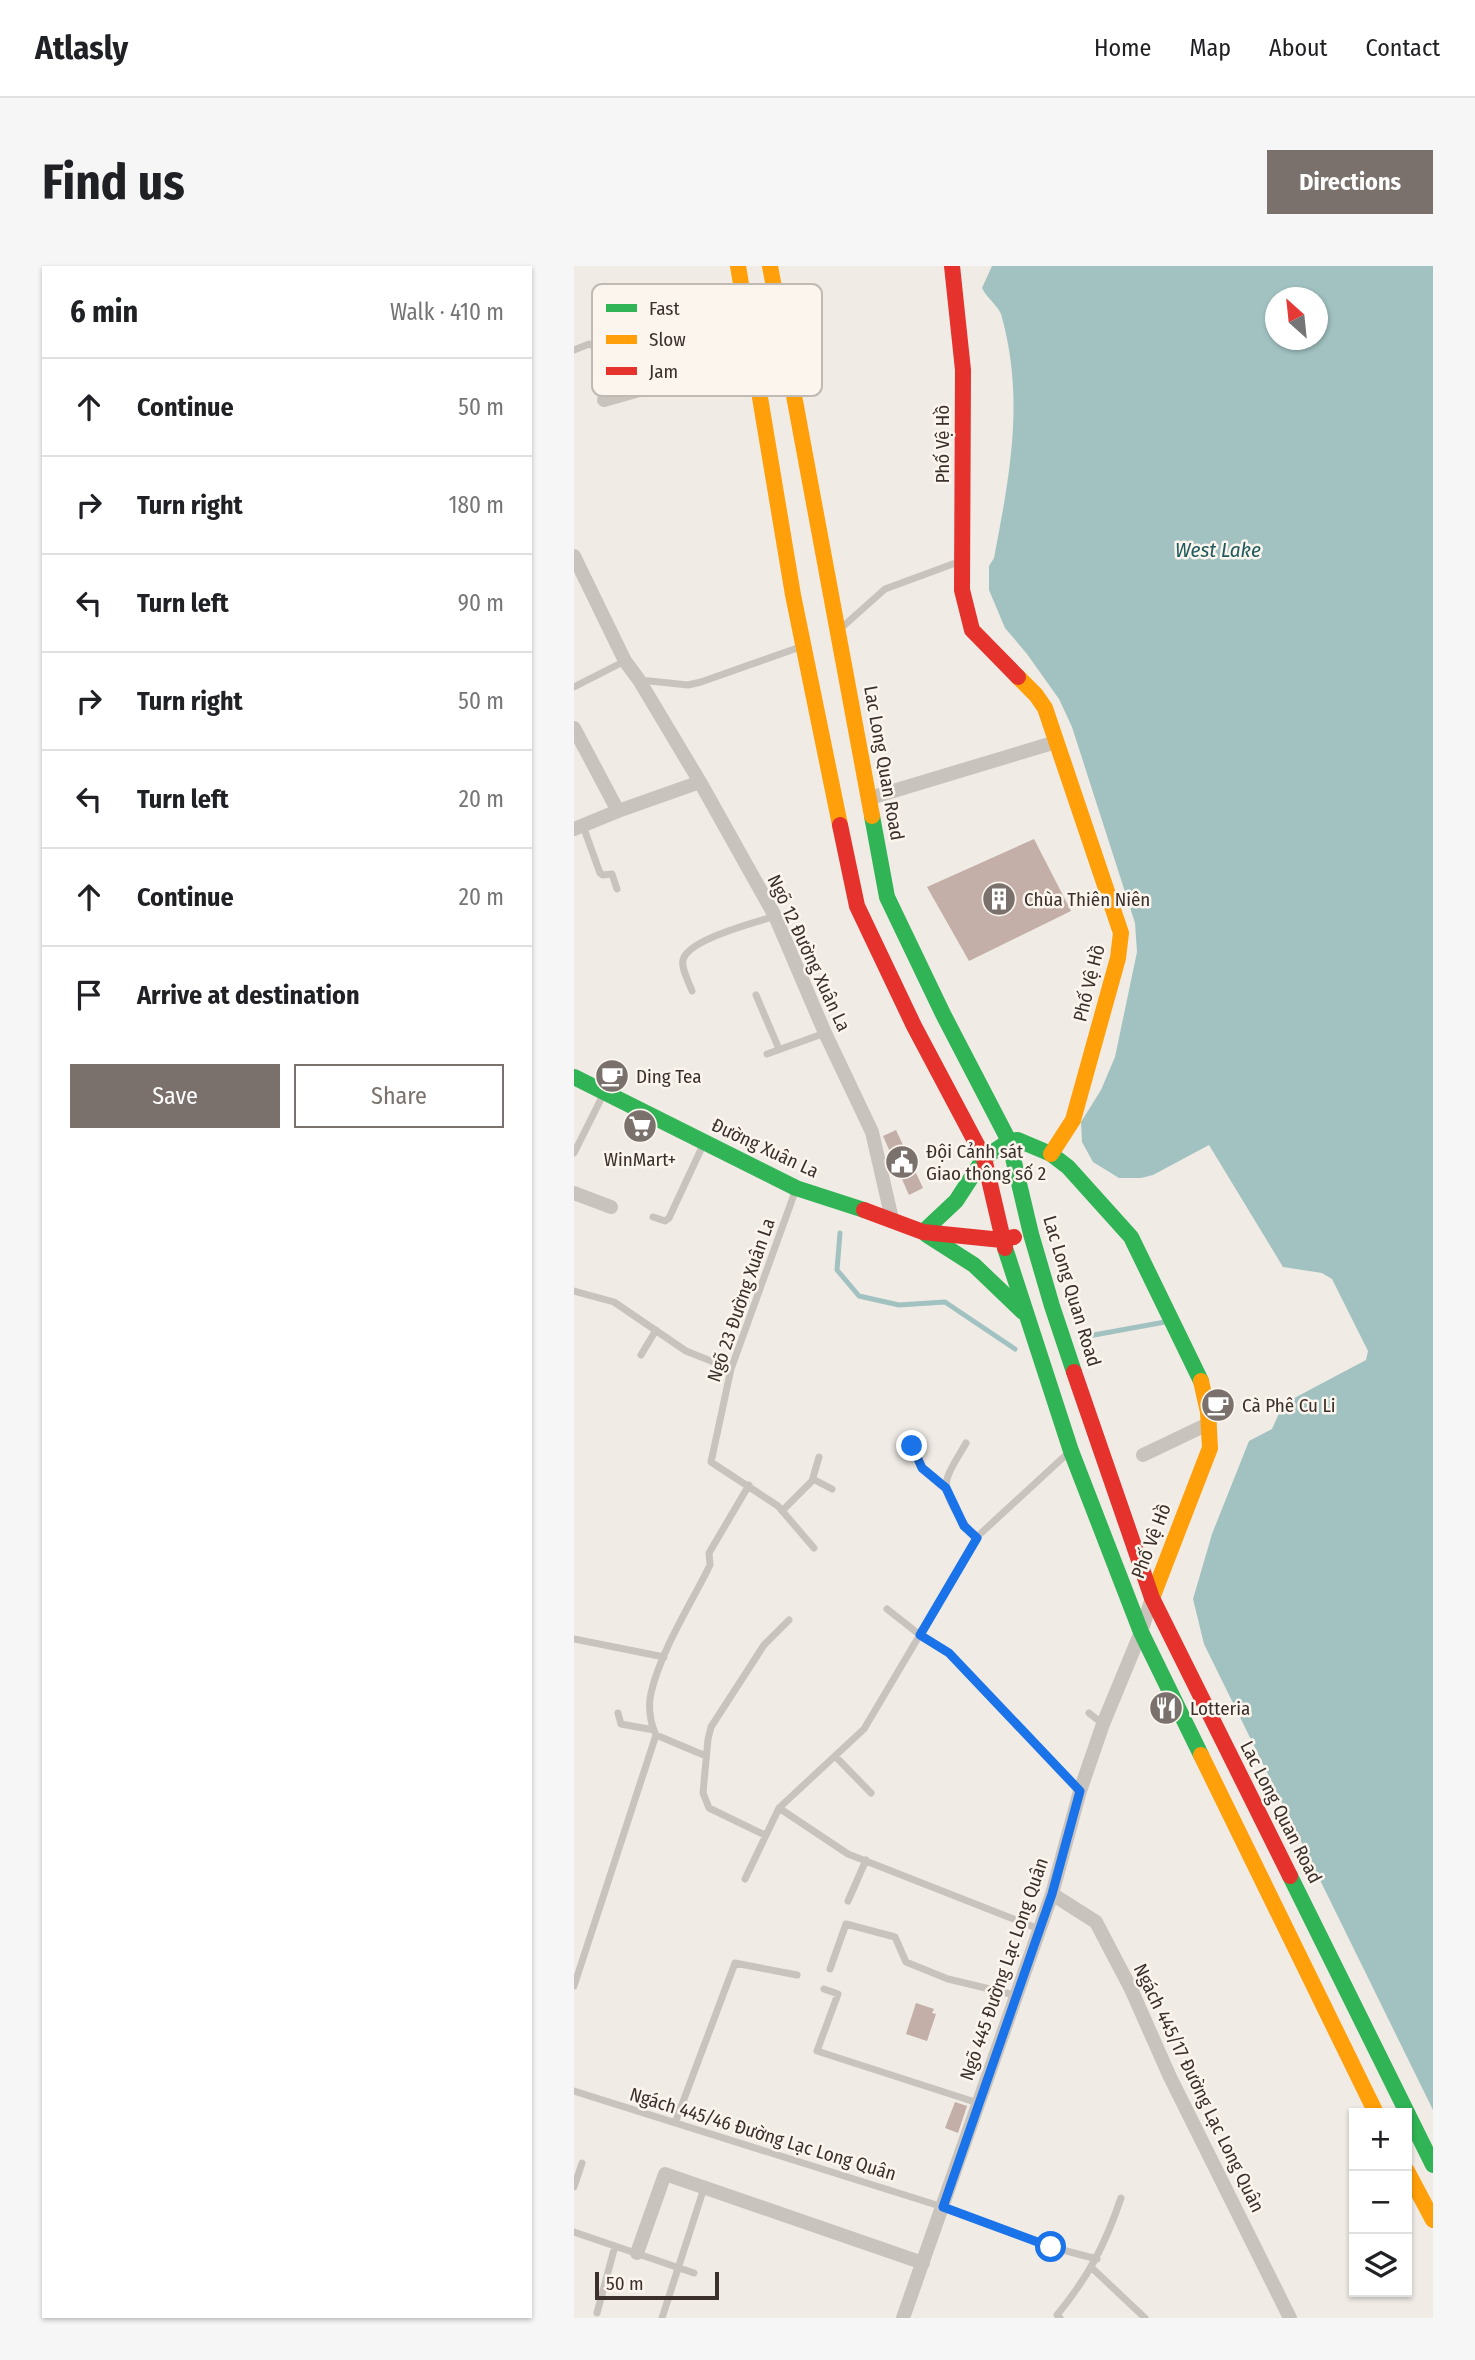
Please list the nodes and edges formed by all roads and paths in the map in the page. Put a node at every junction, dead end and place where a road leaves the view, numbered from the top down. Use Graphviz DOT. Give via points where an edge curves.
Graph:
graph roads {
  1 [pos="738,266"];
  2 [pos="770,266"];
  3 [pos="952,266"];
  4 [pos="741,284"];
  5 [pos="773,284"];
  6 [pos="592,345"];
  7 [pos="574,350"];
  8 [pos="618,396"];
  9 [pos="759,396"];
  10 [pos="795,396"];
  11 [pos="604,400"];
  12 [pos="574,556"];
  13 [pos="962,561"];
  14 [pos="839,630"];
  15 [pos="803,646"];
  16 [pos="625,661"];
  17 [pos="639,680"];
  18 [pos="574,687"];
  19 [pos="574,728"];
  20 [pos="1056,742"];
  21 [pos="700,782"];
  22 [pos="870,798"];
  23 [pos="618,811"];
  24 [pos="579,827"];
  25 [pos="617,889"];
  26 [pos="775,916"];
  27 [pos="692,990"];
  28 [pos="756,995"];
  29 [pos="825,1032"];
  30 [pos="779,1049"];
  31 [pos="767,1054"];
  32 [pos="574,1077"];
  33 [pos="604,1093"];
  34 [pos="1009,1141"];
  35 [pos="704,1143"];
  36 [pos="574,1153"];
  37 [pos="1051,1154"];
  38 [pos="984,1158"];
  39 [pos="796,1188"];
  40 [pos="574,1193"];
  41 [pos="611,1207"];
  42 [pos="653,1217"];
  43 [pos="892,1219"];
  44 [pos="923,1232"];
  45 [pos="1031,1234"];
  46 [pos="1002,1240"];
  47 [pos="574,1291"];
  48 [pos="1026,1314"];
  49 [pos="656,1331"];
  50 [pos="641,1355"];
  51 [pos="731,1369"];
  52 [pos="1210,1423"];
  53 [pos="966,1443"];
  54 [pos="912,1446"];
  55 [pos="1071,1451"];
  56 [pos="1143,1455"];
  57 [pos="818,1457"];
  58 [pos="813,1479"];
  59 [pos="748,1485"];
  60 [pos="946,1488"];
  61 [pos="832,1489"];
  62 [pos="782,1511"];
  63 [pos="977,1538"];
  64 [pos="814,1548"];
  65 [pos="1152,1598"];
  66 [pos="887,1609"];
  67 [pos="789,1620"];
  68 [pos="1141,1632"];
  69 [pos="920,1635"];
  70 [pos="574,1639"];
  71 [pos="664,1657"];
  72 [pos="618,1713"];
  73 [pos="1089,1713"];
  74 [pos="1103,1724"];
  75 [pos="655,1732"];
  76 [pos="706,1756"];
  77 [pos="835,1756"];
  78 [pos="1080,1791"];
  79 [pos="871,1793"];
  80 [pos="779,1808"];
  81 [pos="765,1835"];
  82 [pos="866,1860"];
  83 [pos="745,1879"];
  84 [pos="1052,1894"];
  85 [pos="848,1901"];
  86 [pos="1039,1929"];
  87 [pos="830,1969"];
  88 [pos="797,1975"];
  89 [pos="574,1986"];
  90 [pos="824,1989"];
  91 [pos="1015,1995"];
  92 [pos="574,2091"];
  93 [pos="978,2103"];
  94 [pos="1374,2108"];
  95 [pos="675,2123"];
  96 [pos="582,2162"];
  97 [pos="1433,2165"];
  98 [pos="1412,2180"];
  99 [pos="574,2187"];
  100 [pos="705,2188"];
  101 [pos="1121,2198"];
  102 [pos="943,2207"];
  103 [pos="1433,2220"];
  104 [pos="574,2232"];
  105 [pos="615,2246"];
  106 [pos="637,2253"];
  107 [pos="1097,2259"];
  108 [pos="923,2263"];
  109 [pos="680,2268"];
  110 [pos="1091,2268"];
  111 [pos="694,2273"];
  112 [pos="597,2313"];
  113 [pos="662,2318"];
  114 [pos="903,2318"];
  115 [pos="1060,2318"];
  116 [pos="1145,2318"];
  117 [pos="1290,2318"];
  1 -- 4 [label="main road"];
  2 -- 5 [label="main road, Lac Long Quan Road"];
  3 -- 13 [label="main road, Phố Vệ Hồ" via="963,370"];
  6 -- 7 [label="lane"];
  8 -- 11 [label="street"];
  9 -- 15 [label="main road"];
  10 -- 14 [label="main road, Lac Long Quan Road"];
  12 -- 16 [label="street, Ngõ 12 Đường Xuân La"];
  13 -- 14 [label="lane" via="885,589"];
  13 -- 20 [label="main road, Phố Vệ Hồ" via="962,590 972,630 1036,695"];
  14 -- 22 [label="main road, Lac Long Quan Road"];
  15 -- 17 [label="lane" via="688,685"];
  15 -- 38 [label="main road" via="857,906"];
  16 -- 17 [label="street, Ngõ 12 Đường Xuân La"];
  16 -- 18 [label="lane"];
  17 -- 21 [label="street, Ngõ 12 Đường Xuân La"];
  19 -- 23 [label="street"];
  20 -- 22 [label="street"];
  20 -- 37 [label="main road, Phố Vệ Hồ" via="1117,920 1121,946 1073,1120"];
  21 -- 23 [label="street"];
  21 -- 26 [label="street, Ngõ 12 Đường Xuân La"];
  22 -- 34 [label="main road, Lac Long Quan Road" via="887,897"];
  23 -- 24 [label="street"];
  24 -- 25 [label="lane" via="600,873 612,874"];
  26 -- 27 [label="lane" via="688,950 682,961"];
  26 -- 29 [label="street, Ngõ 12 Đường Xuân La"];
  28 -- 30 [label="lane"];
  29 -- 30 [label="lane"];
  29 -- 43 [label="street, Ngõ 12 Đường Xuân La" via="872,1132"];
  30 -- 31 [label="lane"];
  32 -- 33 [label="main road, Đường Xuân La"];
  33 -- 35 [label="main road, Đường Xuân La"];
  33 -- 36 [label="lane"];
  34 -- 37 [label="main road" via="1018,1140"];
  34 -- 38 [label="main road"];
  34 -- 45 [label="main road, Lac Long Quan Road"];
  35 -- 39 [label="main road, Đường Xuân La"];
  35 -- 42 [label="lane" via="669,1218"];
  37 -- 52 [label="main road, Phố Vệ Hồ" via="1131,1237 1200,1377"];
  38 -- 44 [label="main road" via="956,1201"];
  38 -- 46 [label="main road"];
  39 -- 43 [label="main road, Đường Xuân La"];
  39 -- 51 [label="lane, Ngõ 23 Đường Xuân La"];
  40 -- 41 [label="street"];
  43 -- 44 [label="main road, Đường Xuân La"];
  44 -- 46 [label="main road, Đường Xuân La"];
  44 -- 48 [label="main road" via="980,1270"];
  45 -- 46 [label="main road, Đường Xuân La"];
  45 -- 65 [label="main road, Lac Long Quan Road"];
  46 -- 48 [label="main road"];
  47 -- 49 [label="lane" via="614,1302"];
  48 -- 55 [label="main road"];
  49 -- 50 [label="lane"];
  49 -- 51 [label="lane" via="686,1351"];
  51 -- 59 [label="lane, Ngõ 23 Đường Xuân La" via="711,1462"];
  52 -- 56 [label="street"];
  52 -- 65 [label="main road, Phố Vệ Hồ" via="1210,1448"];
  53 -- 60 [label="lane"];
  54 -- 60 [label="lane" via="922,1468"];
  55 -- 63 [label="lane"];
  55 -- 68 [label="main road"];
  57 -- 58 [label="lane"];
  58 -- 61 [label="lane"];
  58 -- 62 [label="lane"];
  59 -- 62 [label="lane, Ngõ 23 Đường Xuân La"];
  59 -- 71 [label="lane" via="709,1553 710,1565"];
  60 -- 63 [label="lane" via="964,1526"];
  62 -- 64 [label="lane, Ngõ 23 Đường Xuân La"];
  63 -- 69 [label="lane"];
  65 -- 68 [label="street, Ngõ 445 Đường Lạc Long Quân"];
  65 -- 97 [label="main road, Lac Long Quan Road"];
  66 -- 69 [label="lane"];
  67 -- 76 [label="lane" via="764,1645 711,1727"];
  68 -- 74 [label="street, Ngõ 445 Đường Lạc Long Quân"];
  68 -- 94 [label="main road"];
  69 -- 77 [label="lane" via="864,1729"];
  69 -- 78 [label="lane" via="949,1653"];
  70 -- 71 [label="lane"];
  71 -- 75 [label="lane" via="651,1694"];
  72 -- 75 [label="lane" via="621,1724"];
  73 -- 74 [label="lane"];
  74 -- 78 [label="street, Ngõ 445 Đường Lạc Long Quân"];
  75 -- 76 [label="lane"];
  75 -- 89 [label="lane"];
  76 -- 81 [label="lane" via="703,1793 709,1808"];
  77 -- 79 [label="lane"];
  77 -- 80 [label="lane"];
  78 -- 84 [label="street, Ngõ 445 Đường Lạc Long Quân"];
  80 -- 81 [label="lane"];
  80 -- 82 [label="lane" via="848,1854"];
  81 -- 83 [label="lane"];
  82 -- 85 [label="lane"];
  82 -- 86 [label="lane"];
  84 -- 86 [label="street, Ngõ 445 Đường Lạc Long Quân"];
  84 -- 117 [label="street, Ngách 445/17 Đường Lạc Long Quân" via="1096,1922"];
  86 -- 91 [label="street, Ngõ 445 Đường Lạc Long Quân"];
  87 -- 91 [label="lane" via="846,1924 895,1937 906,1962 948,1979"];
  88 -- 95 [label="lane" via="735,1963"];
  90 -- 93 [label="lane" via="838,1994 817,2051"];
  91 -- 93 [label="street, Ngõ 445 Đường Lạc Long Quân"];
  92 -- 95 [label="lane, Ngách 445/46 Đường Lạc Long Quân"];
  93 -- 102 [label="street, Ngõ 445 Đường Lạc Long Quân"];
  95 -- 102 [label="lane, Ngách 445/46 Đường Lạc Long Quân"];
  96 -- 99 [label="lane"];
  98 -- 103 [label="main road"];
  100 -- 106 [label="street" via="665,2174"];
  100 -- 108 [label="street"];
  100 -- 109 [label="lane"];
  101 -- 107 [label="lane"];
  102 -- 107 [label="lane, Ngách 445/46 Đường Lạc Long Quân"];
  102 -- 108 [label="street, Ngõ 445 Đường Lạc Long Quân"];
  104 -- 105 [label="lane"];
  105 -- 106 [label="lane"];
  105 -- 112 [label="lane"];
  106 -- 109 [label="lane"];
  107 -- 110 [label="lane"];
  108 -- 114 [label="street, Ngõ 445 Đường Lạc Long Quân"];
  109 -- 111 [label="lane"];
  109 -- 113 [label="lane"];
  110 -- 115 [label="lane" via="1057,2315"];
  110 -- 116 [label="lane"];
}
